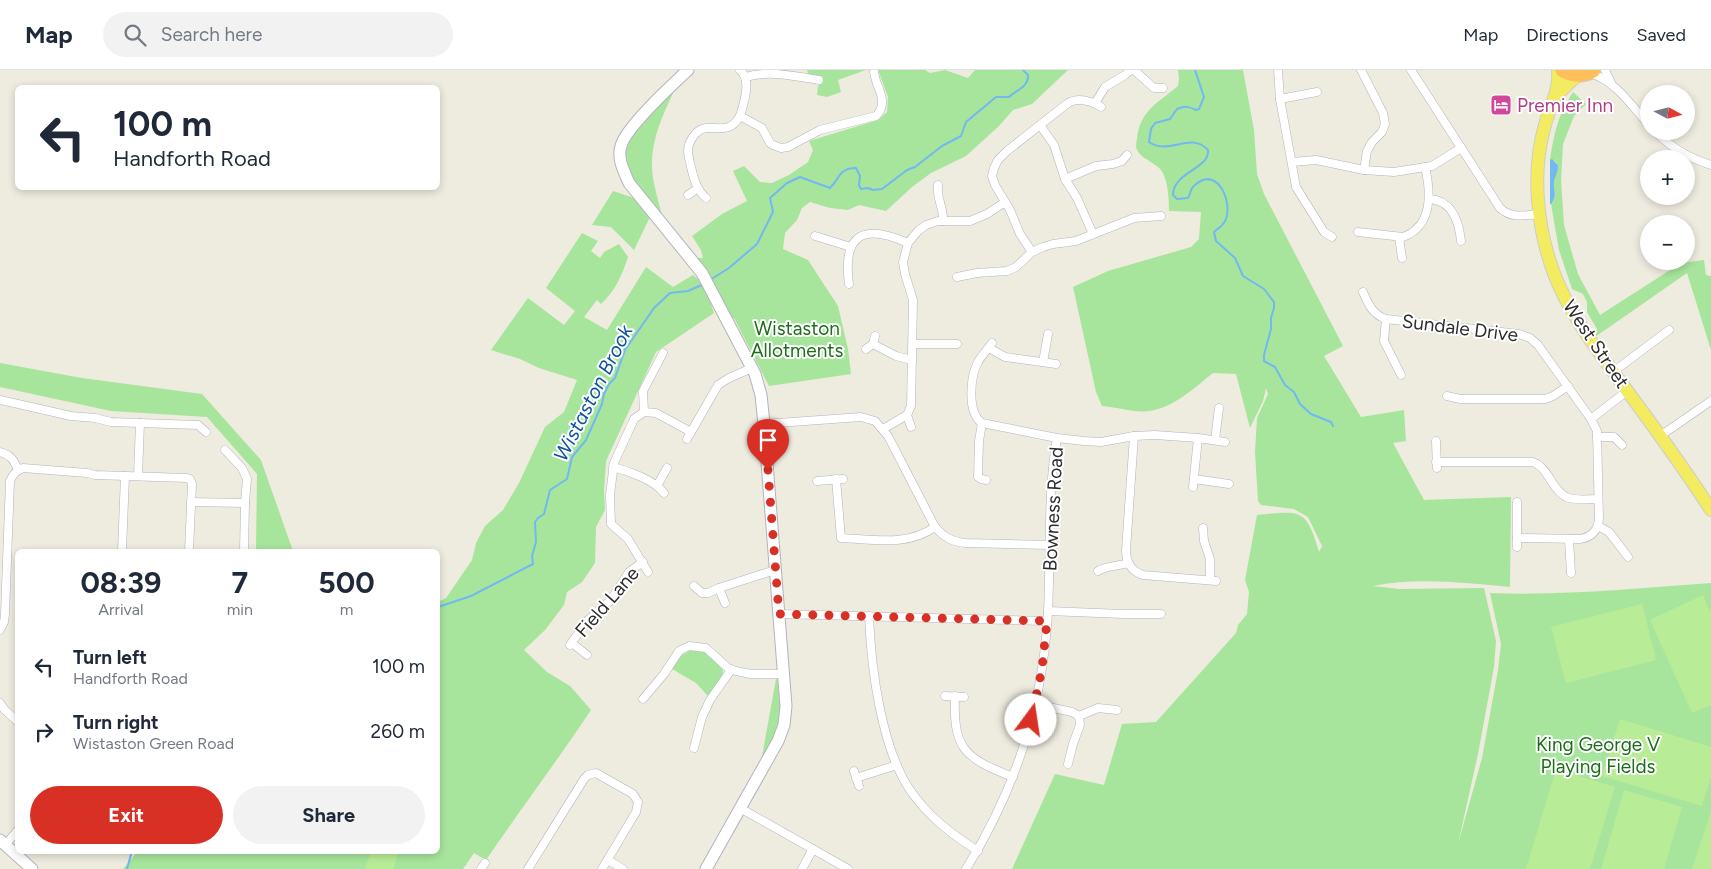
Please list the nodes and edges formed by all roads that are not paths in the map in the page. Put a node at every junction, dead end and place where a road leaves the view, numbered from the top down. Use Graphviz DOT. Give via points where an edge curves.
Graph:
graph roads {
  1 [pos="688,70"];
  2 [pos="740,70"];
  3 [pos="874,70"];
  4 [pos="1132,70"];
  5 [pos="1278,70"];
  6 [pos="1360,70"];
  7 [pos="1410,70"];
  8 [pos="1558,70"];
  9 [pos="1563,70"];
  10 [pos="1605,70"];
  11 [pos="1587,72"];
  12 [pos="800,73"];
  13 [pos="746,77"];
  14 [pos="820,80"];
  15 [pos="1611,83"];
  16 [pos="1163,88"];
  17 [pos="1316,92"];
  18 [pos="1555,97"];
  19 [pos="1280,99"];
  20 [pos="1640,114"];
  21 [pos="740,116"];
  22 [pos="1040,125"];
  23 [pos="1663,140"];
  24 [pos="1461,148"];
  25 [pos="1125,161"];
  26 [pos="1292,162"];
  27 [pos="1711,165"];
  28 [pos="1425,167"];
  29 [pos="1364,170"];
  30 [pos="1065,179"];
  31 [pos="938,185"];
  32 [pos="697,189"];
  33 [pos="688,196"];
  34 [pos="706,198"];
  35 [pos="1430,199"];
  36 [pos="1005,202"];
  37 [pos="1540,214"];
  38 [pos="1161,216"];
  39 [pos="1144,217"];
  40 [pos="944,221"];
  41 [pos="1144,226"];
  42 [pos="830,230"];
  43 [pos="1358,232"];
  44 [pos="1092,234"];
  45 [pos="815,236"];
  46 [pos="1332,237"];
  47 [pos="1399,237"];
  48 [pos="827,239"];
  49 [pos="1461,241"];
  50 [pos="908,243"];
  51 [pos="851,247"];
  52 [pos="1032,252"];
  53 [pos="1402,258"];
  54 [pos="957,277"];
  55 [pos="838,279"];
  56 [pos="1363,292"];
  57 [pos="1386,319"];
  58 [pos="1669,330"];
  59 [pos="1048,334"];
  60 [pos="948,335"];
  61 [pos="871,343"];
  62 [pos="1046,343"];
  63 [pos="913,344"];
  64 [pos="948,344"];
  65 [pos="957,344"];
  66 [pos="1055,345"];
  67 [pos="664,359"];
  68 [pos="912,360"];
  69 [pos="1043,362"];
  70 [pos="1056,364"];
  71 [pos="752,368"];
  72 [pos="1613,372"];
  73 [pos="1401,375"];
  74 [pos="1568,386"];
  75 [pos="1627,391"];
  76 [pos="1447,396"];
  77 [pos="0,400"];
  78 [pos="1711,401"];
  79 [pos="644,412"];
  80 [pos="907,415"];
  81 [pos="1209,415"];
  82 [pos="1590,419"];
  83 [pos="140,423"];
  84 [pos="982,423"];
  85 [pos="764,424"];
  86 [pos="911,427"];
  87 [pos="883,429"];
  88 [pos="206,432"];
  89 [pos="1134,436"];
  90 [pos="1660,436"];
  91 [pos="1597,437"];
  92 [pos="1057,438"];
  93 [pos="1198,438"];
  94 [pos="1215,440"];
  95 [pos="1436,441"];
  96 [pos="1225,442"];
  97 [pos="1622,444"];
  98 [pos="225,450"];
  99 [pos="0,452"];
  100 [pos="613,468"];
  101 [pos="667,468"];
  102 [pos="18,470"];
  103 [pos="125,476"];
  104 [pos="138,476"];
  105 [pos="986,480"];
  106 [pos="817,481"];
  107 [pos="1220,482"];
  108 [pos="1229,484"];
  109 [pos="657,486"];
  110 [pos="1219,492"];
  111 [pos="664,493"];
  112 [pos="1598,498"];
  113 [pos="191,502"];
  114 [pos="1517,502"];
  115 [pos="246,504"];
  116 [pos="1711,510"];
  117 [pos="1598,526"];
  118 [pos="935,527"];
  119 [pos="1203,528"];
  120 [pos="1517,538"];
  121 [pos="1570,539"];
  122 [pos="1195,541"];
  123 [pos="1204,541"];
  124 [pos="1050,545"];
  125 [pos="1517,547"];
  126 [pos="122,549"];
  127 [pos="189,549"];
  128 [pos="244,549"];
  129 [pos="1628,557"];
  130 [pos="642,562"];
  131 [pos="1128,563"];
  132 [pos="775,570"];
  133 [pos="1098,571"];
  134 [pos="648,572"];
  135 [pos="1571,573"];
  136 [pos="694,586"];
  137 [pos="719,588"];
  138 [pos="725,603"];
  139 [pos="1048,610"];
  140 [pos="779,614"];
  141 [pos="1161,614"];
  142 [pos="869,616"];
  143 [pos="1047,621"];
  144 [pos="0,630"];
  145 [pos="587,655"];
  146 [pos="731,670"];
  147 [pos="783,674"];
  148 [pos="644,684"];
  149 [pos="652,689"];
  150 [pos="945,696"];
  151 [pos="954,696"];
  152 [pos="964,696"];
  153 [pos="643,699"];
  154 [pos="1035,704"];
  155 [pos="1,709"];
  156 [pos="1117,710"];
  157 [pos="1079,716"];
  158 [pos="15,717"];
  159 [pos="694,748"];
  160 [pos="1068,764"];
  161 [pos="897,765"];
  162 [pos="1013,777"];
  163 [pos="856,778"];
  164 [pos="740,808"];
  165 [pos="15,833"];
  166 [pos="3,843"];
  167 [pos="813,849"];
  168 [pos="978,851"];
  169 [pos="15,854"];
  170 [pos="15,854"];
  171 [pos="608,860"];
  172 [pos="32,869"];
  173 [pos="528,869"];
  174 [pos="602,869"];
  175 [pos="623,869"];
  176 [pos="706,869"];
  177 [pos="802,869"];
  178 [pos="848,869"];
  179 [pos="966,869"];
  1 -- 71 [label="street" via="630,128 621,145 622,168 629,183 702,272"];
  2 -- 13 [label="street"];
  3 -- 21 [label="street" via="883,99 876,116 820,130 788,147 773,145 762,128"];
  4 -- 16 [label="street" via="1152,86"];
  4 -- 22 [label="street" via="1105,87 1098,105 1086,100 1072,101"];
  5 -- 19 [label="street"];
  6 -- 29 [label="street" via="1383,113 1385,124 1367,151"];
  7 -- 24 [label="street"];
  8 -- 18 [label="main road, West Street"];
  9 -- 11 [label="highway" via="1572,74"];
  10 -- 15 [label="street"];
  11 -- 15 [label="street"];
  11 -- 18 [label="main road, West Street" via="1572,80"];
  12 -- 13 [label="street" via="766,70"];
  12 -- 14 [label="street"];
  13 -- 21 [label="street"];
  15 -- 20 [label="street"];
  17 -- 19 [label="street"];
  18 -- 37 [label="main road, West Street" via="1539,152"];
  19 -- 26 [label="street"];
  21 -- 32 [label="street" via="725,129 707,128 696,133 688,149"];
  22 -- 30 [label="street" via="1054,145"];
  22 -- 36 [label="street" via="1007,151 994,168 994,181"];
  23 -- 27 [label="street"];
  24 -- 28 [label="street"];
  24 -- 37 [label="street" via="1504,212 1518,216"];
  25 -- 30 [label="street" via="1096,166"];
  26 -- 29 [label="street" via="1316,160"];
  26 -- 46 [label="street" via="1299,191 1324,232"];
  28 -- 29 [label="street" via="1394,172"];
  28 -- 35 [label="street"];
  30 -- 44 [label="street" via="1078,198"];
  31 -- 40 [label="street"];
  32 -- 33 [label="street"];
  32 -- 34 [label="street"];
  35 -- 47 [label="street" via="1417,227"];
  35 -- 49 [label="street" via="1443,203 1454,214"];
  36 -- 40 [label="street" via="970,220"];
  36 -- 52 [label="street"];
  37 -- 72 [label="main road, West Street" via="1546,251 1565,300"];
  38 -- 39 [label="street"];
  39 -- 41 [label="street"];
  39 -- 44 [label="street"];
  40 -- 50 [label="street" via="926,225"];
  42 -- 48 [label="street"];
  43 -- 47 [label="street"];
  44 -- 52 [label="street" via="1076,241 1049,244"];
  45 -- 48 [label="street"];
  47 -- 53 [label="street"];
  48 -- 51 [label="street"];
  50 -- 51 [label="street" via="889,235 867,233 859,236"];
  50 -- 63 [label="street" via="903,262 913,300"];
  51 -- 55 [label="street" via="849,280"];
  52 -- 54 [label="street" via="1007,271"];
  56 -- 57 [label="street, Sundale Drive" via="1373,310"];
  57 -- 73 [label="street" via="1384,341"];
  57 -- 74 [label="street, Sundale Drive" via="1528,336"];
  58 -- 72 [label="street"];
  59 -- 62 [label="street"];
  60 -- 64 [label="street"];
  61 -- 68 [label="street" via="891,354"];
  62 -- 66 [label="street"];
  62 -- 69 [label="street"];
  63 -- 64 [label="street"];
  63 -- 68 [label="street"];
  64 -- 65 [label="street"];
  67 -- 79 [label="street" via="643,392"];
  68 -- 80 [label="street" via="911,406"];
  69 -- 70 [label="street"];
  69 -- 84 [label="street" via="1005,357 990,345 978,363 973,382 972,410"];
  71 -- 79 [label="street" via="718,385 689,436 660,414"];
  71 -- 85 [label="street" via="759,388"];
  72 -- 75 [label="main road, West Street"];
  74 -- 76 [label="street" via="1545,399 1460,399"];
  74 -- 82 [label="street, Sundale Drive"];
  75 -- 82 [label="street"];
  75 -- 90 [label="main road, West Street"];
  77 -- 83 [label="street" via="71,416"];
  78 -- 90 [label="street"];
  79 -- 100 [label="street, Field Lane" via="632,422"];
  80 -- 86 [label="street"];
  80 -- 87 [label="street"];
  81 -- 94 [label="street" via="1219,412"];
  82 -- 91 [label="street, Sundale Drive"];
  83 -- 88 [label="street" via="198,425"];
  83 -- 104 [label="street"];
  84 -- 92 [label="street, Bowness Road"];
  84 -- 105 [label="street" via="978,477"];
  85 -- 87 [label="street" via="861,417 875,421"];
  85 -- 132 [label="street"];
  87 -- 118 [label="street"];
  89 -- 92 [label="street" via="1101,442"];
  89 -- 93 [label="street"];
  89 -- 131 [label="street" via="1126,550"];
  90 -- 116 [label="main road, West Street"];
  91 -- 97 [label="street" via="1614,437"];
  91 -- 112 [label="street"];
  92 -- 124 [label="street, Bowness Road" via="1051,476"];
  93 -- 94 [label="street"];
  93 -- 107 [label="street" via="1194,483"];
  94 -- 96 [label="street"];
  95 -- 112 [label="street" via="1437,465 1533,462 1566,497"];
  98 -- 115 [label="street" via="242,468 247,479"];
  99 -- 102 [label="street" via="15,461"];
  100 -- 109 [label="street" via="629,471"];
  100 -- 130 [label="street, Field Lane" via="611,524 628,539"];
  101 -- 109 [label="street"];
  102 -- 103 [label="street"];
  102 -- 144 [label="street" via="10,481 5,614"];
  103 -- 104 [label="street"];
  103 -- 126 [label="street"];
  104 -- 113 [label="street" via="187,478 192,484"];
  106 -- 118 [label="street" via="840,479 841,538 904,540"];
  107 -- 108 [label="street"];
  107 -- 110 [label="street"];
  109 -- 111 [label="street"];
  112 -- 117 [label="street"];
  113 -- 115 [label="street"];
  113 -- 127 [label="street"];
  114 -- 120 [label="street"];
  115 -- 128 [label="street"];
  117 -- 121 [label="street" via="1586,538"];
  117 -- 129 [label="street" via="1609,532"];
  118 -- 124 [label="street" via="957,542"];
  119 -- 123 [label="street"];
  120 -- 121 [label="street"];
  120 -- 125 [label="street"];
  121 -- 135 [label="street"];
  122 -- 123 [label="street"];
  123 -- 131 [label="street" via="1213,580 1143,575"];
  124 -- 139 [label="street, Bowness Road"];
  130 -- 134 [label="street, Field Lane"];
  130 -- 145 [label="street, Field Lane" via="629,572 611,600 587,621 571,644"];
  131 -- 133 [label="street"];
  132 -- 137 [label="street"];
  132 -- 140 [label="street"];
  136 -- 137 [label="street" via="704,594"];
  137 -- 138 [label="street"];
  139 -- 141 [label="street"];
  139 -- 143 [label="street, Bowness Road"];
  140 -- 142 [label="street"];
  140 -- 147 [label="street"];
  142 -- 143 [label="street"];
  142 -- 161 [label="street" via="876,689"];
  143 -- 154 [label="street, Bowness Road"];
  146 -- 147 [label="street"];
  146 -- 149 [label="street" via="706,648 689,646 678,651"];
  146 -- 159 [label="street" via="710,700"];
  147 -- 164 [label="street" via="786,706 783,730"];
  148 -- 149 [label="street"];
  149 -- 153 [label="street"];
  150 -- 151 [label="street"];
  151 -- 152 [label="street"];
  151 -- 162 [label="street" via="955,726 964,749 980,764"];
  154 -- 157 [label="street"];
  154 -- 162 [label="street, Bowness Road"];
  155 -- 158 [label="street"];
  156 -- 157 [label="street" via="1098,708"];
  157 -- 160 [label="street" via="1080,725"];
  161 -- 163 [label="street"];
  161 -- 168 [label="street" via="910,790 928,812"];
  162 -- 168 [label="street, Bowness Road"];
  164 -- 167 [label="street"];
  164 -- 176 [label="street"];
  165 -- 166 [label="street"];
  166 -- 169 [label="street"];
  167 -- 177 [label="street"];
  167 -- 178 [label="street"];
  168 -- 179 [label="street, Bowness Road"];
  170 -- 172 [label="street"];
  171 -- 173 [label="street" via="636,812 638,802 632,794 601,774 593,773 584,779"];
  171 -- 174 [label="street"];
  171 -- 175 [label="street"];
}
